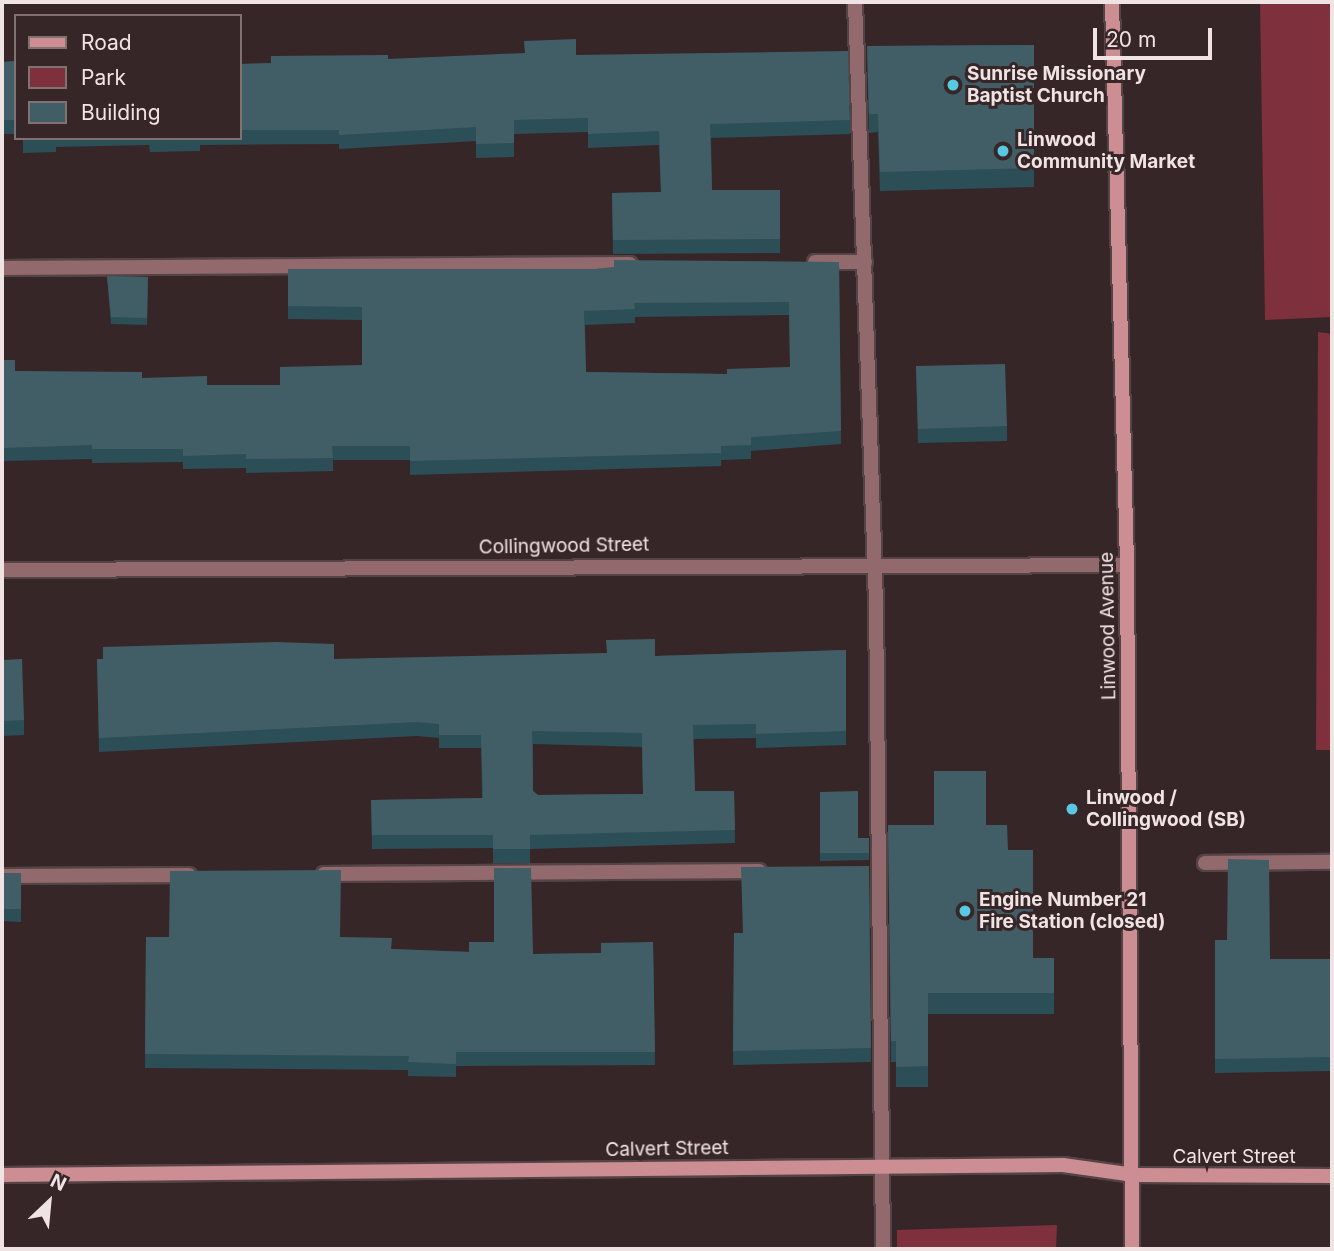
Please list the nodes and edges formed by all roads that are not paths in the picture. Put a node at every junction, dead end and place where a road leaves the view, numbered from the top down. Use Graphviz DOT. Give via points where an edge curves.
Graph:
graph roads {
  1 [pos="855,2"];
  2 [pos="1112,2"];
  3 [pos="795,262"];
  4 [pos="865,262"];
  5 [pos="642,264"];
  6 [pos="2,268"];
  7 [pos="875,562"];
  8 [pos="1127,565"];
  9 [pos="2,570"];
  10 [pos="1332,862"];
  11 [pos="1205,863"];
  12 [pos="782,870"];
  13 [pos="211,874"];
  14 [pos="308,874"];
  15 [pos="2,876"];
  16 [pos="884,1166"];
  17 [pos="2,1175"];
  18 [pos="1135,1175"];
  19 [pos="1332,1176"];
  20 [pos="883,1249"];
  21 [pos="1132,1249"];
  1 -- 4 [label="street"];
  2 -- 8 [label="street, Linwood Avenue"];
  3 -- 4 [label="street"];
  4 -- 7 [label="street"];
  5 -- 6 [label="street"];
  7 -- 8 [label="street, Collingwood Street"];
  7 -- 9 [label="street, Collingwood Street"];
  7 -- 16 [label="street" via="873,870"];
  8 -- 18 [label="street, Linwood Avenue"];
  10 -- 11 [label="street"];
  12 -- 14 [label="street"];
  13 -- 15 [label="street"];
  16 -- 17 [label="street, Calvert Street"];
  16 -- 18 [label="street, Calvert Street" via="1063,1166"];
  16 -- 20 [label="street"];
  18 -- 19 [label="street, Calvert Street"];
  18 -- 21 [label="street, Linwood Avenue"];
}
